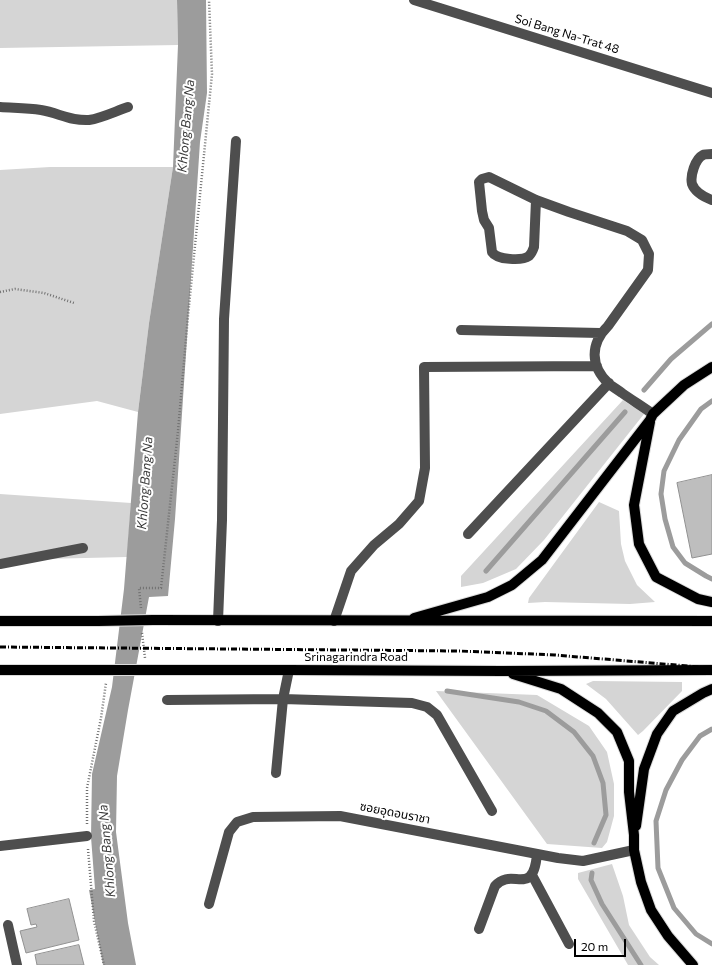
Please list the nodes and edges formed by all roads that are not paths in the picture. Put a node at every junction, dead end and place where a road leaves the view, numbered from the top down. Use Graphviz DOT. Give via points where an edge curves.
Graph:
graph roads {
  1 [pos="414,0"];
  2 [pos="712,93"];
  3 [pos="0,107"];
  4 [pos="128,107"];
  5 [pos="236,141"];
  6 [pos="712,154"];
  7 [pos="536,200"];
  8 [pos="712,200"];
  9 [pos="461,330"];
  10 [pos="600,333"];
  11 [pos="597,366"];
  12 [pos="712,367"];
  13 [pos="609,383"];
  14 [pos="652,417"];
  15 [pos="468,534"];
  16 [pos="83,548"];
  17 [pos="0,564"];
  18 [pos="712,602"];
  19 [pos="2,620"];
  20 [pos="218,621"];
  21 [pos="334,621"];
  22 [pos="712,621"];
  23 [pos="402,622"];
  24 [pos="0,670"];
  25 [pos="290,670"];
  26 [pos="712,670"];
  27 [pos="504,671"];
  28 [pos="712,689"];
  29 [pos="283,699"];
  30 [pos="167,700"];
  31 [pos="276,773"];
  32 [pos="492,811"];
  33 [pos="634,835"];
  34 [pos="87,836"];
  35 [pos="0,846"];
  36 [pos="634,850"];
  37 [pos="537,854"];
  38 [pos="532,875"];
  39 [pos="208,904"];
  40 [pos="8,925"];
  41 [pos="480,929"];
  42 [pos="570,944"];
  43 [pos="18,965"];
  44 [pos="693,965"];
  1 -- 2 [label="street, Soi Bang Na-Trat 48"];
  3 -- 4 [label="street" via="40,110 67,118 90,120"];
  5 -- 20 [label="street" via="224,319"];
  6 -- 8 [label="street" via="702,156 696,162 692,184 698,193"];
  7 -- 7 [label="street" via="489,177 479,182 482,211 489,228 494,255 500,258 521,259 529,256 534,247"];
  7 -- 10 [label="street" via="627,230 642,240 649,254 648,270 608,326"];
  9 -- 10 [label="street"];
  10 -- 11 [label="street" via="595,345 594,357"];
  11 -- 13 [label="street"];
  11 -- 21 [label="street" via="424,367 425,468 419,500 399,524 374,545 351,571"];
  12 -- 14 [label="main road" via="684,385"];
  13 -- 14 [label="street"];
  13 -- 15 [label="street"];
  14 -- 18 [label="main road" via="634,505 639,544 656,577 698,599"];
  14 -- 23 [label="main road" via="542,560 512,584 488,597"];
  16 -- 17 [label="street"];
  19 -- 20 [label="main road, bridge"];
  20 -- 21 [label="main road"];
  21 -- 23 [label="main road"];
  22 -- 23 [label="main road"];
  24 -- 25 [label="main road, Srinagarindra Road"];
  25 -- 27 [label="main road, Srinagarindra Road"];
  25 -- 29 [label="street"];
  26 -- 27 [label="main road, Srinagarindra Road"];
  27 -- 33 [label="main road" via="561,689 598,713 617,732 628,761"];
  28 -- 33 [label="main road" via="673,711 657,734 644,769"];
  29 -- 30 [label="street"];
  29 -- 31 [label="street"];
  29 -- 32 [label="street" via="412,703 427,707 437,716"];
  33 -- 36 [label="main road"];
  34 -- 35 [label="street"];
  36 -- 37 [label="street, ซอยอุดอนราชา" via="583,861"];
  36 -- 44 [label="main road" via="651,910 668,936"];
  37 -- 38 [label="street" via="536,868"];
  37 -- 39 [label="street, ซอยอุดอนราชา" via="340,816 253,817 237,822 229,832"];
  38 -- 41 [label="street" via="517,880 505,878 495,886"];
  38 -- 42 [label="street"];
  40 -- 43 [label="street"];
}
